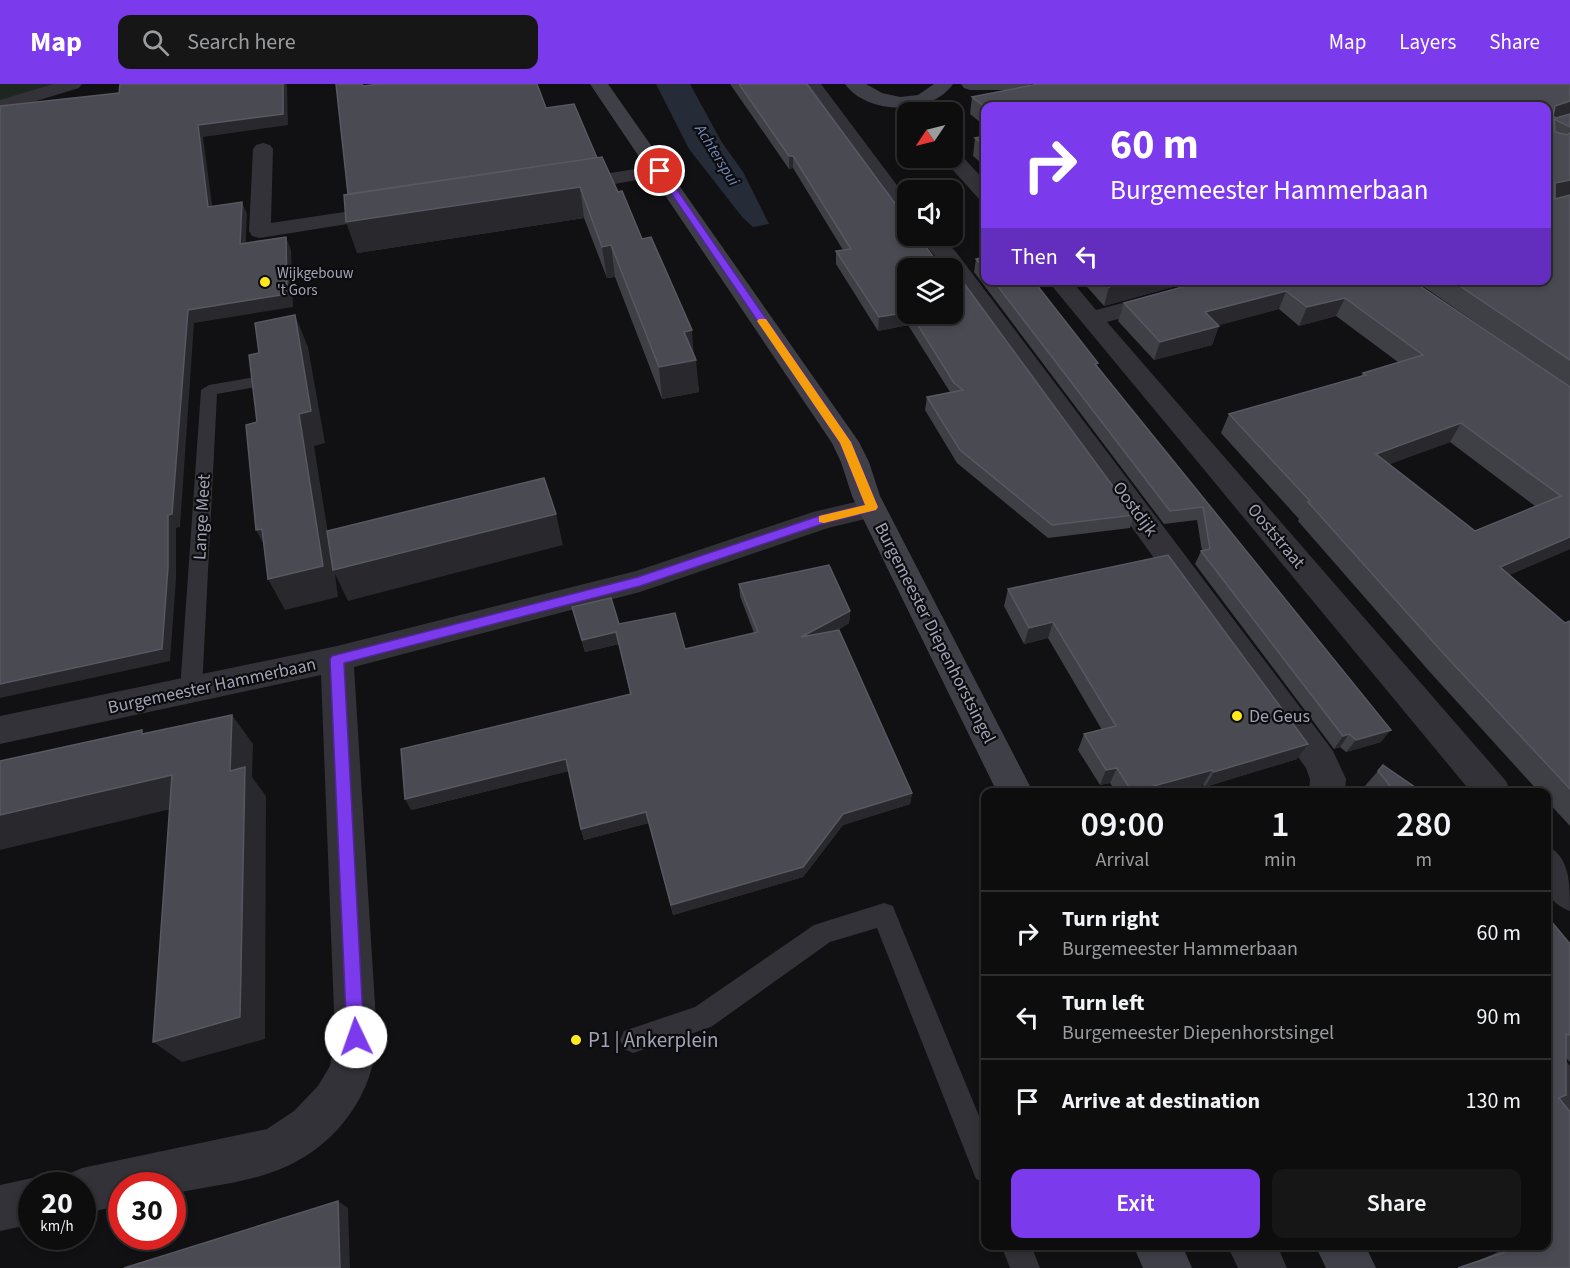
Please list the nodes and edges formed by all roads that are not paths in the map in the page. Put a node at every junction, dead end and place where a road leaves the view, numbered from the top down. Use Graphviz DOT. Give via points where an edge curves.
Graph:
graph roads {
  1 [pos="72,84"];
  2 [pos="598,84"];
  3 [pos="812,84"];
  4 [pos="854,84"];
  5 [pos="944,84"];
  6 [pos="970,84"];
  7 [pos="1022,84"];
  8 [pos="922,102"];
  9 [pos="897,103"];
  10 [pos="0,106"];
  11 [pos="263,149"];
  12 [pos="962,168"];
  13 [pos="660,171"];
  14 [pos="541,189"];
  15 [pos="981,189"];
  16 [pos="897,201"];
  17 [pos="411,208"];
  18 [pos="938,246"];
  19 [pos="1062,285"];
  20 [pos="1219,285"];
  21 [pos="1090,319"];
  22 [pos="255,382"];
  23 [pos="872,507"];
  24 [pos="337,659"];
  25 [pos="191,690"];
  26 [pos="0,730"];
  27 [pos="1013,788"];
  28 [pos="1329,788"];
  29 [pos="1490,788"];
  30 [pos="1551,868"];
  31 [pos="1570,893"];
  32 [pos="633,1040"];
  33 [pos="1551,1076"];
  34 [pos="1570,1101"];
  35 [pos="981,1156"];
  36 [pos="96,1188"];
  37 [pos="18,1204"];
  38 [pos="0,1208"];
  39 [pos="1018,1250"];
  40 [pos="1159,1250"];
  41 [pos="1254,1250"];
  42 [pos="1342,1250"];
  43 [pos="1025,1268"];
  44 [pos="1168,1268"];
  45 [pos="1263,1268"];
  46 [pos="1352,1268"];
  1 -- 10 [label="street"];
  2 -- 13 [label="street, Burgemeester Diepenhorstsingel"];
  3 -- 16 [label="street"];
  4 -- 9 [label="street"];
  5 -- 8 [label="street"];
  6 -- 7 [label="street"];
  11 -- 17 [label="street" via="260,231"];
  12 -- 15 [label="street"];
  13 -- 14 [label="street"];
  13 -- 23 [label="street, Burgemeester Diepenhorstsingel" via="845,442"];
  18 -- 28 [label="street, Oostdijk" via="1321,761"];
  19 -- 21 [label="street, Ooststraat"];
  20 -- 21 [label="street"];
  21 -- 29 [label="street, Ooststraat"];
  22 -- 25 [label="lane, Lange Meet" via="209,390"];
  23 -- 24 [label="street, Burgemeester Hammerbaan" via="823,519 640,581"];
  23 -- 27 [label="street, Burgemeester Diepenhorstsingel"];
  24 -- 25 [label="street, Burgemeester Hammerbaan"];
  24 -- 36 [label="street" via="356,1037 352,1068 327,1108 281,1146"];
  25 -- 26 [label="street, Burgemeester Hammerbaan"];
  30 -- 31 [label="street"];
  32 -- 35 [label="lane" via="702,1018 823,933 884,914"];
  33 -- 34 [label="street"];
  37 -- 38 [label="street"];
  39 -- 43 [label="lane"];
  40 -- 44 [label="street"];
  41 -- 45 [label="street"];
  42 -- 46 [label="street"];
}
